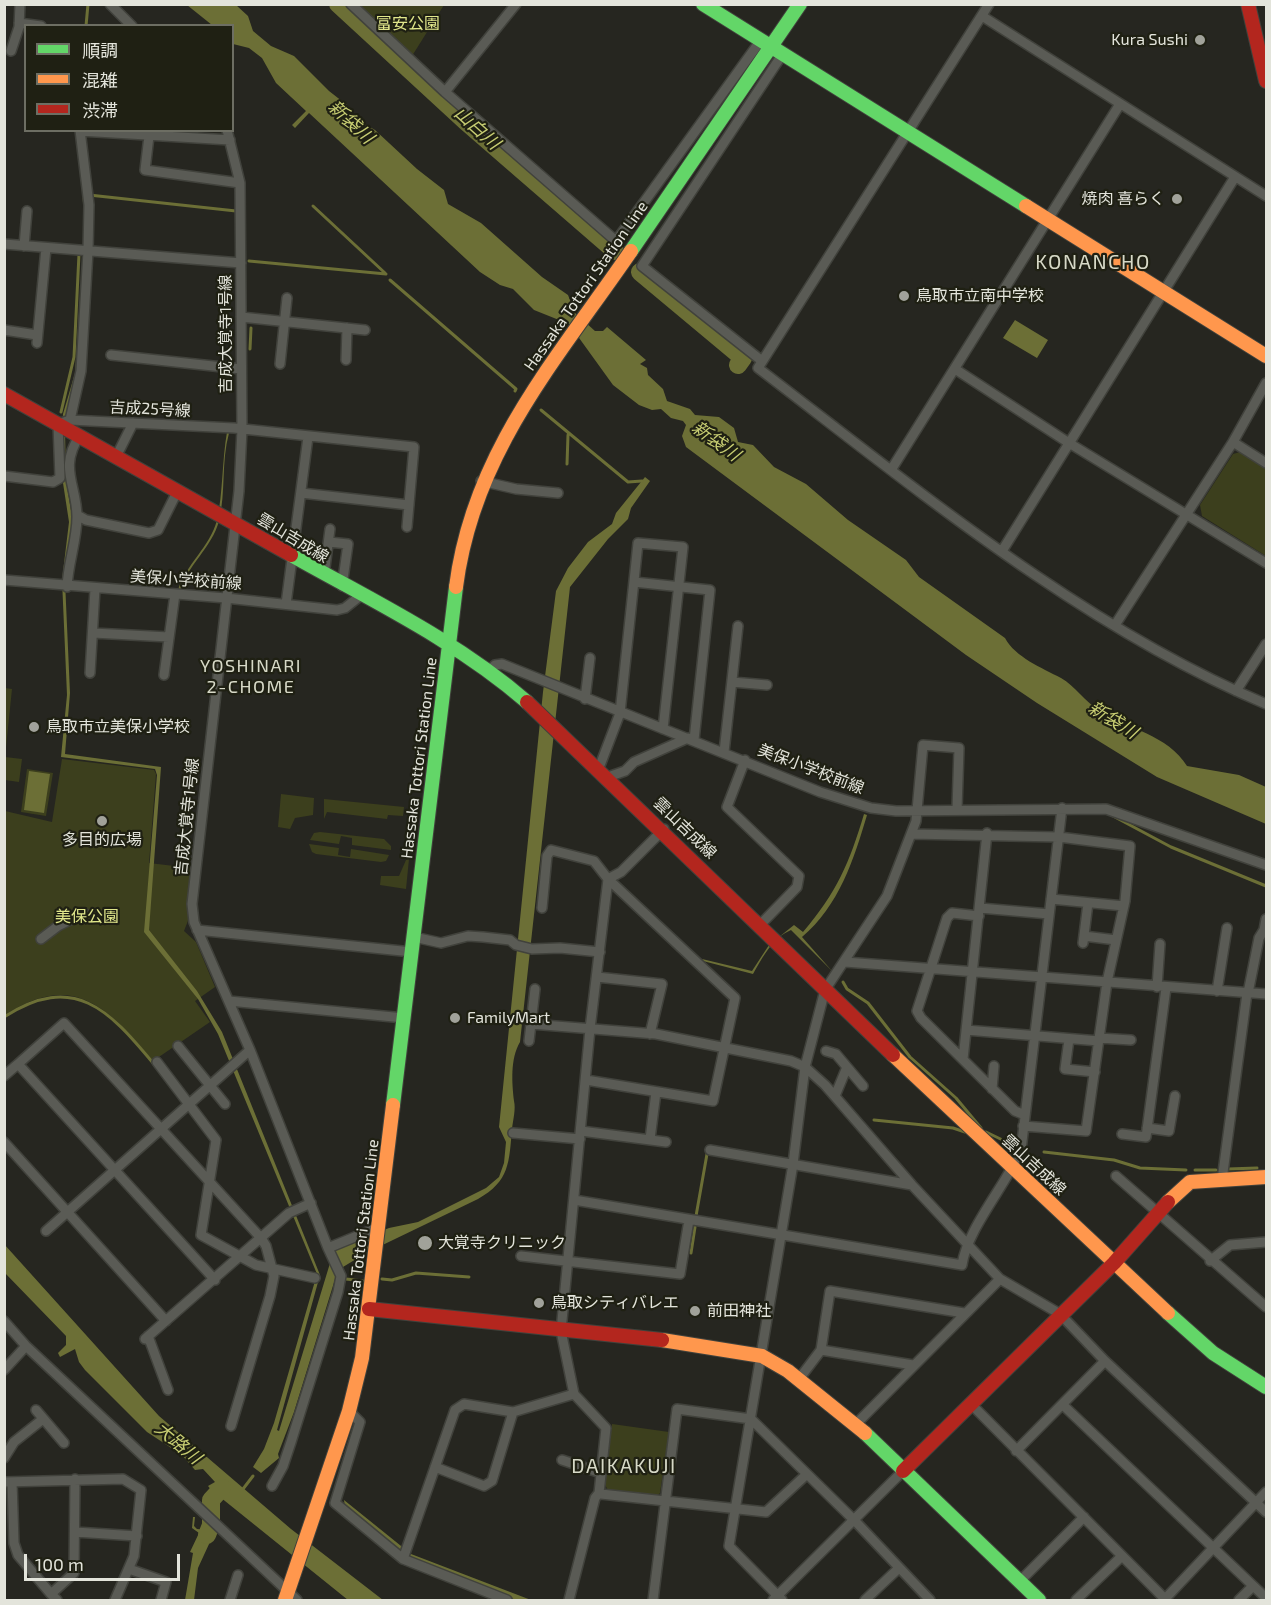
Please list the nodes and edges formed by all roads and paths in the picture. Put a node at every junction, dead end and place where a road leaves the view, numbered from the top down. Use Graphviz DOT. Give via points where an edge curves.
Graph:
graph roads {
  1 [pos="21,4"];
  2 [pos="110,4"];
  3 [pos="351,4"];
  4 [pos="516,4"];
  5 [pos="703,4"];
  6 [pos="800,4"];
  7 [pos="989,4"];
  8 [pos="1248,4"];
  9 [pos="982,16"];
  10 [pos="19,23"];
  11 [pos="26,24"];
  12 [pos="130,24"];
  13 [pos="771,48"];
  14 [pos="11,51"];
  15 [pos="1266,81"];
  16 [pos="445,92"];
  17 [pos="1120,104"];
  18 [pos="80,132"];
  19 [pos="94,132"];
  20 [pos="907,133"];
  21 [pos="181,134"];
  22 [pos="228,135"];
  23 [pos="149,136"];
  24 [pos="1235,177"];
  25 [pos="240,183"];
  26 [pos="1266,196"];
  27 [pos="27,211"];
  28 [pos="1048,220"];
  29 [pos="4,244"];
  30 [pos="24,246"];
  31 [pos="46,248"];
  32 [pos="88,251"];
  33 [pos="241,263"];
  34 [pos="1164,293"];
  35 [pos="287,298"];
  36 [pos="241,317"];
  37 [pos="285,322"];
  38 [pos="347,328"];
  39 [pos="4,330"];
  40 [pos="364,330"];
  41 [pos="111,355"];
  42 [pos="1266,356"];
  43 [pos="346,360"];
  44 [pos="762,362"];
  45 [pos="280,364"];
  46 [pos="241,369"];
  47 [pos="956,369"];
  48 [pos="1266,383"];
  49 [pos="4,394"];
  50 [pos="64,422"];
  51 [pos="133,423"];
  52 [pos="242,429"];
  53 [pos="80,435"];
  54 [pos="308,437"];
  55 [pos="1233,442"];
  56 [pos="1069,443"];
  57 [pos="117,455"];
  58 [pos="1266,463"];
  59 [pos="891,470"];
  60 [pos="4,476"];
  61 [pos="481,480"];
  62 [pos="178,490"];
  63 [pos="301,493"];
  64 [pos="558,493"];
  65 [pos="409,505"];
  66 [pos="1187,513"];
  67 [pos="77,515"];
  68 [pos="235,523"];
  69 [pos="408,527"];
  70 [pos="330,529"];
  71 [pos="329,542"];
  72 [pos="1002,550"];
  73 [pos="293,557"];
  74 [pos="1266,563"];
  75 [pos="324,575"];
  76 [pos="4,580"];
  77 [pos="634,582"];
  78 [pos="342,586"];
  79 [pos="67,587"];
  80 [pos="679,587"];
  81 [pos="96,589"];
  82 [pos="175,594"];
  83 [pos="360,596"];
  84 [pos="226,598"];
  85 [pos="286,604"];
  86 [pos="1115,625"];
  87 [pos="738,626"];
  88 [pos="93,633"];
  89 [pos="169,637"];
  90 [pos="450,644"];
  91 [pos="1266,644"];
  92 [pos="590,658"];
  93 [pos="489,671"];
  94 [pos="90,673"];
  95 [pos="164,675"];
  96 [pos="732,682"];
  97 [pos="767,685"];
  98 [pos="1236,691"];
  99 [pos="585,699"];
  100 [pos="1266,704"];
  101 [pos="620,712"];
  102 [pos="663,729"];
  103 [pos="691,739"];
  104 [pos="724,752"];
  105 [pos="745,760"];
  106 [pos="604,772"];
  107 [pos="1062,808"];
  108 [pos="957,809"];
  109 [pos="918,811"];
  110 [pos="664,829"];
  111 [pos="987,833"];
  112 [pos="911,834"];
  113 [pos="1059,837"];
  114 [pos="1266,866"];
  115 [pos="608,879"];
  116 [pos="1051,899"];
  117 [pos="1088,903"];
  118 [pos="1124,906"];
  119 [pos="542,908"];
  120 [pos="980,912"];
  121 [pos="84,913"];
  122 [pos="1049,914"];
  123 [pos="1266,919"];
  124 [pos="760,925"];
  125 [pos="1227,928"];
  126 [pos="197,930"];
  127 [pos="41,939"];
  128 [pos="1116,940"];
  129 [pos="1160,944"];
  130 [pos="413,945"];
  131 [pos="600,952"];
  132 [pos="845,962"];
  133 [pos="931,969"];
  134 [pos="973,972"];
  135 [pos="597,977"];
  136 [pos="1041,978"];
  137 [pos="1107,982"];
  138 [pos="1162,987"];
  139 [pos="535,989"];
  140 [pos="825,990"];
  141 [pos="1217,991"];
  142 [pos="1248,993"];
  143 [pos="1266,994"];
  144 [pos="229,1001"];
  145 [pos="405,1018"];
  146 [pos="531,1024"];
  147 [pos="590,1029"];
  148 [pos="966,1030"];
  149 [pos="650,1034"];
  150 [pos="1034,1036"];
  151 [pos="1069,1039"];
  152 [pos="1099,1039"];
  153 [pos="1131,1040"];
  154 [pos="530,1041"];
  155 [pos="178,1046"];
  156 [pos="723,1048"];
  157 [pos="250,1050"];
  158 [pos="826,1051"];
  159 [pos="963,1059"];
  160 [pos="157,1062"];
  161 [pos="18,1064"];
  162 [pos="847,1066"];
  163 [pos="994,1066"];
  164 [pos="805,1067"];
  165 [pos="1095,1072"];
  166 [pos="4,1076"];
  167 [pos="586,1080"];
  168 [pos="209,1085"];
  169 [pos="863,1086"];
  170 [pos="992,1089"];
  171 [pos="656,1092"];
  172 [pos="835,1096"];
  173 [pos="1175,1096"];
  174 [pos="188,1104"];
  175 [pos="225,1104"];
  176 [pos="1024,1115"];
  177 [pos="1023,1126"];
  178 [pos="162,1127"];
  179 [pos="1147,1128"];
  180 [pos="513,1133"];
  181 [pos="1122,1134"];
  182 [pos="580,1135"];
  183 [pos="650,1139"];
  184 [pos="4,1142"];
  185 [pos="666,1142"];
  186 [pos="710,1150"];
  187 [pos="793,1164"];
  188 [pos="1013,1168"];
  189 [pos="114,1169"];
  190 [pos="1116,1176"];
  191 [pos="1266,1177"];
  192 [pos="208,1179"];
  193 [pos="1222,1180"];
  194 [pos="912,1185"];
  195 [pos="574,1200"];
  196 [pos="311,1203"];
  197 [pos="67,1212"];
  198 [pos="1158,1212"];
  199 [pos="689,1220"];
  200 [pos="379,1230"];
  201 [pos="46,1231"];
  202 [pos="782,1235"];
  203 [pos="261,1238"];
  204 [pos="1266,1242"];
  205 [pos="968,1245"];
  206 [pos="328,1248"];
  207 [pos="242,1255"];
  208 [pos="521,1256"];
  209 [pos="1210,1261"];
  210 [pos="568,1262"];
  211 [pos="1114,1263"];
  212 [pos="273,1270"];
  213 [pos="315,1278"];
  214 [pos="1000,1279"];
  215 [pos="215,1280"];
  216 [pos="1265,1305"];
  217 [pos="369,1309"];
  218 [pos="964,1313"];
  219 [pos="1060,1314"];
  220 [pos="4,1321"];
  221 [pos="166,1321"];
  222 [pos="561,1331"];
  223 [pos="26,1346"];
  224 [pos="821,1350"];
  225 [pos="762,1356"];
  226 [pos="1105,1361"];
  227 [pos="913,1365"];
  228 [pos="4,1370"];
  229 [pos="799,1379"];
  230 [pos="1266,1387"];
  231 [pos="168,1390"];
  232 [pos="574,1394"];
  233 [pos="970,1404"];
  234 [pos="1064,1406"];
  235 [pos="36,1410"];
  236 [pos="349,1411"];
  237 [pos="513,1412"];
  238 [pos="43,1419"];
  239 [pos="751,1419"];
  240 [pos="856,1424"];
  241 [pos="231,1426"];
  242 [pos="64,1443"];
  243 [pos="1016,1451"];
  244 [pos="4,1458"];
  245 [pos="562,1460"];
  246 [pos="435,1467"];
  247 [pos="903,1471"];
  248 [pos="601,1473"];
  249 [pos="807,1474"];
  250 [pos="75,1479"];
  251 [pos="8,1482"];
  252 [pos="272,1486"];
  253 [pos="1266,1492"];
  254 [pos="599,1493"];
  255 [pos="667,1502"];
  256 [pos="1256,1502"];
  257 [pos="737,1508"];
  258 [pos="1266,1512"];
  259 [pos="1084,1517"];
  260 [pos="855,1521"];
  261 [pos="75,1532"];
  262 [pos="137,1536"];
  263 [pos="1213,1549"];
  264 [pos="1122,1556"];
  265 [pos="403,1559"];
  266 [pos="899,1568"];
  267 [pos="129,1569"];
  268 [pos="238,1575"];
  269 [pos="1020,1581"];
  270 [pos="1253,1586"];
  271 [pos="290,1594"];
  272 [pos="54,1597"];
  273 [pos="1266,1598"];
  274 [pos="778,1599"];
  275 [pos="115,1600"];
  276 [pos="161,1600"];
  277 [pos="230,1600"];
  278 [pos="507,1600"];
  279 [pos="569,1600"];
  280 [pos="653,1600"];
  281 [pos="865,1600"];
  282 [pos="930,1600"];
  283 [pos="1040,1600"];
  284 [pos="1076,1600"];
  285 [pos="1165,1600"];
  286 [pos="1239,1600"];
  1 -- 10 [label="street"];
  2 -- 12 [label="street"];
  3 -- 16 [label="street"];
  4 -- 16 [label="street"];
  5 -- 13 [label="street"];
  6 -- 13 [label="street, Hassaka Tottori Station Line"];
  7 -- 9 [label="street"];
  8 -- 15 [label="street"];
  9 -- 17 [label="street"];
  9 -- 20 [label="street"];
  10 -- 11 [label="street"];
  10 -- 14 [label="street"];
  13 -- 16 [label="street" via="616,241"];
  13 -- 20 [label="street"];
  13 -- 44 [label="street" via="642,266"];
  13 -- 61 [label="street, Hassaka Tottori Station Line" via="544,375"];
  17 -- 24 [label="street"];
  17 -- 28 [label="street"];
  18 -- 32 [label="street" via="89,205"];
  19 -- 23 [label="street"];
  20 -- 28 [label="street"];
  20 -- 44 [label="street"];
  21 -- 22 [label="street"];
  21 -- 23 [label="street"];
  22 -- 25 [label="street, 吉成大覚寺1号線"];
  23 -- 25 [label="street" via="145,170"];
  24 -- 26 [label="street"];
  24 -- 34 [label="street"];
  25 -- 33 [label="street, 吉成大覚寺1号線"];
  27 -- 30 [label="street"];
  28 -- 34 [label="street"];
  28 -- 47 [label="street"];
  29 -- 30 [label="street"];
  30 -- 31 [label="street"];
  31 -- 32 [label="street"];
  31 -- 39 [label="street" via="37,339"];
  32 -- 33 [label="street"];
  32 -- 50 [label="street" via="81,371"];
  33 -- 36 [label="street, 吉成大覚寺1号線"];
  34 -- 42 [label="street"];
  34 -- 56 [label="street"];
  35 -- 37 [label="street"];
  36 -- 37 [label="street"];
  36 -- 46 [label="street, 吉成大覚寺1号線"];
  37 -- 38 [label="street"];
  37 -- 45 [label="street"];
  38 -- 40 [label="street"];
  38 -- 43 [label="street"];
  41 -- 46 [label="street"];
  44 -- 59 [label="street" via="758,368"];
  46 -- 52 [label="street, 吉成大覚寺1号線"];
  47 -- 56 [label="street"];
  47 -- 59 [label="street"];
  48 -- 55 [label="street"];
  49 -- 50 [label="street, 雲山吉成線"];
  50 -- 51 [label="street, 吉成25号線"];
  50 -- 53 [label="street, 雲山吉成線"];
  50 -- 60 [label="street" via="60,478 53,482"];
  51 -- 52 [label="street, 吉成25号線"];
  51 -- 57 [label="street"];
  52 -- 54 [label="street, 吉成25号線"];
  52 -- 68 [label="street, 吉成大覚寺1号線"];
  53 -- 57 [label="street, 雲山吉成線"];
  53 -- 67 [label="street" via="72,448 70,468"];
  54 -- 63 [label="street"];
  54 -- 65 [label="street, 吉成25号線" via="414,447"];
  55 -- 58 [label="street"];
  55 -- 66 [label="street"];
  56 -- 66 [label="street"];
  56 -- 72 [label="street"];
  57 -- 62 [label="street, 雲山吉成線"];
  59 -- 72 [label="street"];
  61 -- 64 [label="street" via="516,489"];
  61 -- 90 [label="street, Hassaka Tottori Station Line" via="461,548"];
  62 -- 67 [label="street" via="158,530 149,533"];
  62 -- 68 [label="street, 雲山吉成線"];
  63 -- 65 [label="street"];
  63 -- 73 [label="street"];
  65 -- 69 [label="street"];
  66 -- 74 [label="street"];
  66 -- 86 [label="street"];
  67 -- 79 [label="street"];
  68 -- 73 [label="street, 雲山吉成線"];
  68 -- 84 [label="street, 吉成大覚寺1号線"];
  70 -- 71 [label="street"];
  71 -- 75 [label="street"];
  71 -- 78 [label="street" via="348,544"];
  72 -- 86 [label="street"];
  73 -- 75 [label="street, 雲山吉成線"];
  73 -- 85 [label="street"];
  75 -- 78 [label="street, 雲山吉成線"];
  76 -- 79 [label="street, 美保小学校前線"];
  77 -- 80 [label="street"];
  77 -- 80 [label="street" via="638,543 683,547"];
  77 -- 101 [label="street"];
  78 -- 83 [label="street, 雲山吉成線"];
  79 -- 81 [label="street, 美保小学校前線"];
  80 -- 102 [label="street"];
  80 -- 103 [label="street" via="710,590"];
  81 -- 82 [label="street, 美保小学校前線"];
  81 -- 88 [label="street"];
  82 -- 84 [label="street, 美保小学校前線"];
  82 -- 89 [label="street"];
  83 -- 85 [label="street, 美保小学校前線" via="337,610"];
  83 -- 90 [label="street, 雲山吉成線"];
  84 -- 85 [label="street, 美保小学校前線"];
  84 -- 126 [label="street, 吉成大覚寺1号線" via="192,904"];
  86 -- 98 [label="street" via="1175,662"];
  87 -- 96 [label="street"];
  88 -- 89 [label="street"];
  88 -- 94 [label="street"];
  89 -- 95 [label="street"];
  90 -- 93 [label="street, 雲山吉成線"];
  90 -- 130 [label="street, Hassaka Tottori Station Line"];
  91 -- 98 [label="street"];
  92 -- 99 [label="street"];
  93 -- 99 [label="street, 美保小学校前線" via="502,664"];
  93 -- 106 [label="street, 雲山吉成線"];
  96 -- 97 [label="street"];
  96 -- 104 [label="street"];
  98 -- 100 [label="street"];
  99 -- 101 [label="street, 美保小学校前線"];
  101 -- 102 [label="street, 美保小学校前線"];
  101 -- 106 [label="street"];
  102 -- 103 [label="street, 美保小学校前線"];
  103 -- 104 [label="street, 美保小学校前線"];
  103 -- 106 [label="street" via="634,762 625,771"];
  104 -- 105 [label="street, 美保小学校前線"];
  105 -- 109 [label="street, 美保小学校前線" via="820,792 871,808"];
  105 -- 124 [label="street" via="727,807 799,876 797,887"];
  106 -- 110 [label="street, 雲山吉成線"];
  107 -- 108 [label="street, 美保小学校前線"];
  107 -- 113 [label="street"];
  107 -- 114 [label="street, 美保小学校前線" via="1106,809"];
  108 -- 109 [label="street, 美保小学校前線"];
  108 -- 109 [label="street" via="959,748 923,744"];
  109 -- 112 [label="street"];
  110 -- 115 [label="street" via="621,872"];
  110 -- 124 [label="street, 雲山吉成線"];
  111 -- 112 [label="street"];
  111 -- 113 [label="street"];
  111 -- 120 [label="street"];
  112 -- 132 [label="street" via="887,896"];
  113 -- 116 [label="street"];
  113 -- 118 [label="street" via="1130,846"];
  115 -- 119 [label="street" via="594,861 550,850"];
  115 -- 131 [label="street"];
  115 -- 156 [label="street" via="735,998"];
  116 -- 117 [label="street"];
  116 -- 122 [label="street"];
  117 -- 118 [label="street"];
  117 -- 128 [label="street" via="1083,939"];
  118 -- 128 [label="street"];
  120 -- 122 [label="street"];
  120 -- 133 [label="street" via="952,913 947,918"];
  120 -- 134 [label="street"];
  121 -- 127 [label="street"];
  122 -- 136 [label="street"];
  123 -- 142 [label="street"];
  124 -- 140 [label="street, 雲山吉成線"];
  125 -- 141 [label="street"];
  126 -- 130 [label="street"];
  126 -- 144 [label="street, 吉成大覚寺1号線"];
  128 -- 137 [label="street"];
  129 -- 138 [label="street"];
  130 -- 131 [label="street" via="476,936 510,940 532,949"];
  130 -- 145 [label="street, Hassaka Tottori Station Line"];
  131 -- 135 [label="street"];
  132 -- 133 [label="street"];
  132 -- 140 [label="street"];
  133 -- 134 [label="street"];
  133 -- 159 [label="street" via="917,1011"];
  134 -- 136 [label="street"];
  134 -- 148 [label="street"];
  135 -- 147 [label="street"];
  135 -- 149 [label="street" via="662,984"];
  136 -- 137 [label="street"];
  136 -- 150 [label="street"];
  137 -- 138 [label="street"];
  137 -- 152 [label="street"];
  138 -- 141 [label="street"];
  138 -- 179 [label="street"];
  139 -- 146 [label="street"];
  140 -- 164 [label="street"];
  140 -- 188 [label="street, 雲山吉成線"];
  141 -- 142 [label="street"];
  142 -- 143 [label="street"];
  142 -- 193 [label="street"];
  144 -- 145 [label="street"];
  144 -- 157 [label="street, 吉成大覚寺1号線"];
  145 -- 200 [label="street, Hassaka Tottori Station Line"];
  146 -- 147 [label="street"];
  146 -- 154 [label="street"];
  147 -- 149 [label="street"];
  147 -- 167 [label="street"];
  148 -- 150 [label="street"];
  148 -- 159 [label="street"];
  149 -- 156 [label="street"];
  150 -- 151 [label="street"];
  150 -- 176 [label="street"];
  151 -- 152 [label="street"];
  151 -- 165 [label="street" via="1065,1069"];
  152 -- 153 [label="street"];
  152 -- 165 [label="street"];
  155 -- 168 [label="street"];
  156 -- 164 [label="street"];
  156 -- 171 [label="street" via="713,1101"];
  157 -- 168 [label="street"];
  157 -- 196 [label="street, 吉成大覚寺1号線"];
  158 -- 162 [label="street" via="836,1054"];
  159 -- 170 [label="street"];
  160 -- 174 [label="street"];
  161 -- 166 [label="street"];
  161 -- 178 [label="street" via="64,1023"];
  161 -- 189 [label="street"];
  162 -- 169 [label="street"];
  162 -- 172 [label="street"];
  163 -- 170 [label="street"];
  164 -- 172 [label="street"];
  164 -- 187 [label="street"];
  165 -- 177 [label="street" via="1086,1131"];
  167 -- 171 [label="street"];
  167 -- 182 [label="street"];
  168 -- 174 [label="street"];
  168 -- 175 [label="street"];
  170 -- 176 [label="street"];
  171 -- 183 [label="street"];
  172 -- 194 [label="street"];
  173 -- 179 [label="street" via="1169,1131"];
  174 -- 178 [label="street"];
  174 -- 192 [label="street" via="216,1140"];
  176 -- 177 [label="street"];
  177 -- 188 [label="street" via="1021,1150"];
  178 -- 189 [label="street"];
  178 -- 192 [label="street"];
  179 -- 181 [label="street" via="1146,1137"];
  180 -- 182 [label="street"];
  182 -- 183 [label="street"];
  182 -- 195 [label="street"];
  183 -- 185 [label="street"];
  184 -- 197 [label="street"];
  186 -- 187 [label="street"];
  187 -- 194 [label="street"];
  187 -- 202 [label="street"];
  188 -- 205 [label="street"];
  188 -- 211 [label="street, 雲山吉成線"];
  189 -- 197 [label="street"];
  189 -- 215 [label="street"];
  190 -- 198 [label="street"];
  191 -- 193 [label="street"];
  192 -- 203 [label="street"];
  192 -- 207 [label="street" via="201,1235"];
  193 -- 198 [label="street" via="1190,1182"];
  194 -- 205 [label="street"];
  195 -- 199 [label="street"];
  195 -- 210 [label="street"];
  196 -- 203 [label="street" via="296,1208"];
  196 -- 206 [label="street, 吉成大覚寺1号線"];
  197 -- 201 [label="street"];
  197 -- 221 [label="street"];
  198 -- 209 [label="street"];
  198 -- 211 [label="street"];
  199 -- 202 [label="street"];
  199 -- 210 [label="street" via="680,1274"];
  200 -- 206 [label="street"];
  200 -- 217 [label="street, Hassaka Tottori Station Line"];
  202 -- 205 [label="street" via="962,1265"];
  202 -- 225 [label="street"];
  203 -- 207 [label="street"];
  203 -- 212 [label="street"];
  204 -- 209 [label="street" via="1230,1245"];
  205 -- 214 [label="street"];
  206 -- 252 [label="street, 吉成大覚寺1号線" via="341,1276 338,1292 283,1466"];
  207 -- 212 [label="street"];
  207 -- 215 [label="street"];
  208 -- 210 [label="street"];
  209 -- 216 [label="street"];
  210 -- 222 [label="street"];
  211 -- 219 [label="street"];
  211 -- 230 [label="street, 雲山吉成線" via="1213,1353"];
  212 -- 213 [label="street"];
  212 -- 241 [label="street" via="270,1296"];
  214 -- 218 [label="street"];
  214 -- 219 [label="street"];
  215 -- 221 [label="street"];
  217 -- 222 [label="street"];
  217 -- 236 [label="street, Hassaka Tottori Station Line"];
  218 -- 224 [label="street" via="830,1291"];
  218 -- 227 [label="street"];
  219 -- 226 [label="street"];
  219 -- 233 [label="street"];
  220 -- 223 [label="street"];
  221 -- 231 [label="street" via="147,1337"];
  222 -- 225 [label="street" via="667,1340"];
  222 -- 232 [label="street"];
  223 -- 228 [label="street"];
  223 -- 271 [label="street"];
  224 -- 227 [label="street"];
  224 -- 229 [label="street"];
  225 -- 229 [label="street"];
  225 -- 239 [label="street"];
  226 -- 234 [label="street"];
  226 -- 256 [label="street"];
  227 -- 240 [label="street"];
  229 -- 240 [label="street"];
  232 -- 237 [label="street"];
  232 -- 248 [label="street" via="606,1428"];
  233 -- 243 [label="street"];
  233 -- 247 [label="street"];
  234 -- 243 [label="street"];
  234 -- 263 [label="street"];
  235 -- 238 [label="street"];
  236 -- 265 [label="street" via="360,1422 335,1503"];
  236 -- 271 [label="street, Hassaka Tottori Station Line"];
  237 -- 246 [label="street" via="464,1404 456,1409"];
  237 -- 246 [label="street" via="492,1481 484,1486"];
  238 -- 242 [label="street"];
  238 -- 244 [label="street" via="14,1442"];
  239 -- 249 [label="street"];
  239 -- 255 [label="street" via="677,1409"];
  239 -- 257 [label="street"];
  240 -- 247 [label="street"];
  243 -- 259 [label="street"];
  245 -- 248 [label="street"];
  246 -- 265 [label="street"];
  247 -- 260 [label="street"];
  247 -- 269 [label="street"];
  248 -- 254 [label="street"];
  249 -- 257 [label="street" via="766,1512"];
  249 -- 260 [label="street"];
  250 -- 251 [label="street"];
  250 -- 261 [label="street"];
  250 -- 262 [label="street" via="123,1479 141,1490"];
  251 -- 272 [label="street" via="18,1555"];
  253 -- 256 [label="street"];
  254 -- 255 [label="street"];
  254 -- 279 [label="street"];
  255 -- 257 [label="street"];
  255 -- 280 [label="street"];
  256 -- 258 [label="street"];
  256 -- 263 [label="street"];
  257 -- 274 [label="street" via="729,1546"];
  259 -- 264 [label="street"];
  259 -- 269 [label="street"];
  260 -- 266 [label="street"];
  260 -- 274 [label="street"];
  261 -- 262 [label="street"];
  261 -- 272 [label="street" via="74,1573"];
  262 -- 267 [label="street"];
  263 -- 270 [label="street"];
  263 -- 285 [label="street"];
  264 -- 284 [label="street"];
  264 -- 285 [label="street"];
  265 -- 278 [label="street"];
  266 -- 281 [label="street"];
  266 -- 282 [label="street"];
  267 -- 275 [label="street"];
  267 -- 276 [label="street" via="166,1582"];
  268 -- 277 [label="street"];
  269 -- 283 [label="street"];
  270 -- 273 [label="street"];
  270 -- 286 [label="street"];
}
